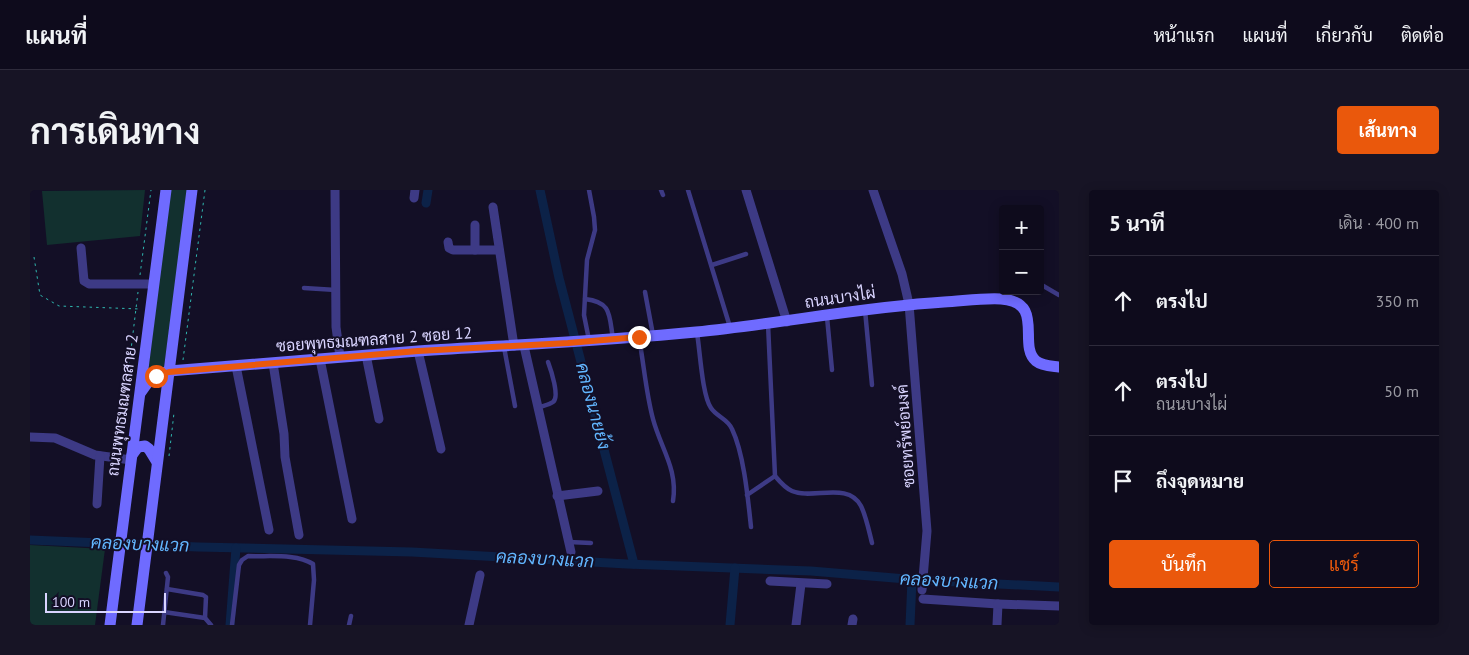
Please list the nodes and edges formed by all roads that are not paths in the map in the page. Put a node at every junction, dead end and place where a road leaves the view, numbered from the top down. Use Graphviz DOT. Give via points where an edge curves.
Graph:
graph roads {
  1 [pos="166,190"];
  2 [pos="192,190"];
  3 [pos="335,190"];
  4 [pos="589,190"];
  5 [pos="688,190"];
  6 [pos="746,190"];
  7 [pos="873,190"];
  8 [pos="493,207"];
  9 [pos="476,225"];
  10 [pos="448,242"];
  11 [pos="81,248"];
  12 [pos="475,250"];
  13 [pos="499,250"];
  14 [pos="746,254"];
  15 [pos="712,265"];
  16 [pos="154,284"];
  17 [pos="1044,286"];
  18 [pos="304,288"];
  19 [pos="336,290"];
  20 [pos="646,292"];
  21 [pos="1059,295"];
  22 [pos="585,299"];
  23 [pos="910,304"];
  24 [pos="864,309"];
  25 [pos="827,314"];
  26 [pos="786,322"];
  27 [pos="768,324"];
  28 [pos="730,329"];
  29 [pos="697,332"];
  30 [pos="654,336"];
  31 [pos="639,337"];
  32 [pos="614,340"];
  33 [pos="585,342"];
  34 [pos="514,346"];
  35 [pos="418,351"];
  36 [pos="366,355"];
  37 [pos="340,357"];
  38 [pos="320,359"];
  39 [pos="548,362"];
  40 [pos="272,363"];
  41 [pos="236,366"];
  42 [pos="1059,366"];
  43 [pos="832,370"];
  44 [pos="169,372"];
  45 [pos="872,385"];
  46 [pos="141,392"];
  47 [pos="515,406"];
  48 [pos="537,408"];
  49 [pos="379,418"];
  50 [pos="30,436"];
  51 [pos="441,449"];
  52 [pos="100,456"];
  53 [pos="128,458"];
  54 [pos="156,462"];
  55 [pos="774,476"];
  56 [pos="598,492"];
  57 [pos="747,495"];
  58 [pos="557,496"];
  59 [pos="673,501"];
  60 [pos="97,504"];
  61 [pos="352,519"];
  62 [pos="751,526"];
  63 [pos="269,530"];
  64 [pos="299,536"];
  65 [pos="569,542"];
  66 [pos="592,543"];
  67 [pos="872,543"];
  68 [pos="571,552"];
  69 [pos="166,573"];
  70 [pos="480,575"];
  71 [pos="770,580"];
  72 [pos="801,584"];
  73 [pos="827,584"];
  74 [pos="167,589"];
  75 [pos="998,604"];
  76 [pos="1059,606"];
  77 [pos="164,612"];
  78 [pos="351,616"];
  79 [pos="205,618"];
  80 [pos="110,625"];
  81 [pos="137,625"];
  82 [pos="163,625"];
  83 [pos="211,625"];
  84 [pos="232,625"];
  85 [pos="310,625"];
  86 [pos="349,625"];
  87 [pos="469,625"];
  88 [pos="796,625"];
  89 [pos="997,625"];
  1 -- 16 [label="main road, ถนนพุทธมณฑลสาย 2"];
  2 -- 44 [label="main road"];
  3 -- 19 [label="street"];
  4 -- 22 [label="lane" via="595,230 586,260"];
  5 -- 15 [label="lane"];
  6 -- 26 [label="street"];
  7 -- 23 [label="street, ซอยทรัพย์อนงค์"];
  8 -- 13 [label="street"];
  9 -- 12 [label="street"];
  10 -- 12 [label="street" via="453,250"];
  11 -- 16 [label="street" via="84,281 89,284"];
  12 -- 13 [label="street"];
  13 -- 34 [label="street"];
  14 -- 15 [label="lane"];
  15 -- 28 [label="lane"];
  16 -- 46 [label="main road, ถนนพุทธมณฑลสาย 2"];
  17 -- 21 [label="lane"];
  18 -- 19 [label="lane"];
  19 -- 37 [label="street"];
  20 -- 30 [label="lane"];
  22 -- 32 [label="lane" via="603,304 608,311"];
  22 -- 33 [label="lane"];
  23 -- 24 [label="main road, ถนนบางไผ่"];
  23 -- 42 [label="main road, ถนนบางไผ่" via="1011,301 1027,314 1033,357 1044,364"];
  23 -- 75 [label="street, ซอยทรัพย์อนงค์" via="927,531 923,594"];
  24 -- 25 [label="main road, ถนนบางไผ่"];
  24 -- 45 [label="lane"];
  25 -- 26 [label="main road, ถนนบางไผ่"];
  25 -- 43 [label="lane"];
  26 -- 27 [label="main road, ถนนบางไผ่"];
  27 -- 28 [label="main road, ถนนบางไผ่"];
  27 -- 55 [label="lane"];
  28 -- 29 [label="main road, ถนนบางไผ่"];
  29 -- 30 [label="main road, ถนนบางไผ่"];
  29 -- 57 [label="lane" via="706,397 711,408 733,430"];
  30 -- 31 [label="main road, ถนนบางไผ่"];
  31 -- 32 [label="main road, ถนนบางไผ่"];
  31 -- 59 [label="lane" via="653,417 673,473"];
  32 -- 33 [label="main road, ถนนบางไผ่"];
  33 -- 34 [label="main road, ซอยพุทธมณฑลสาย 2 ซอย 12"];
  34 -- 35 [label="main road, ซอยพุทธมณฑลสาย 2 ซอย 12"];
  34 -- 47 [label="lane"];
  34 -- 48 [label="street"];
  35 -- 36 [label="main road, ซอยพุทธมณฑลสาย 2 ซอย 12"];
  35 -- 51 [label="street"];
  36 -- 37 [label="main road, ซอยพุทธมณฑลสาย 2 ซอย 12"];
  36 -- 49 [label="street"];
  37 -- 38 [label="main road, ซอยพุทธมณฑลสาย 2 ซอย 12"];
  38 -- 40 [label="main road, ซอยพุทธมณฑลสาย 2 ซอย 12"];
  38 -- 61 [label="street"];
  39 -- 48 [label="lane" via="556,400"];
  40 -- 41 [label="main road, ซอยพุทธมณฑลสาย 2 ซอย 12"];
  40 -- 64 [label="street"];
  41 -- 44 [label="main road, ซอยพุทธมณฑลสาย 2 ซอย 12"];
  41 -- 63 [label="street"];
  44 -- 46 [label="main road, ซอยพุทธมณฑลสาย 2 ซอย 12" via="151,378"];
  44 -- 54 [label="main road"];
  46 -- 53 [label="main road, ถนนพุทธมณฑลสาย 2"];
  48 -- 58 [label="street"];
  50 -- 52 [label="street" via="55,438"];
  52 -- 53 [label="street"];
  52 -- 60 [label="street"];
  53 -- 54 [label="main road" via="138,447 145,446"];
  53 -- 80 [label="main road, ถนนพุทธมณฑลสาย 2"];
  54 -- 81 [label="main road"];
  55 -- 57 [label="lane"];
  55 -- 67 [label="lane" via="792,491 807,494 838,492 856,499"];
  56 -- 58 [label="street"];
  57 -- 62 [label="lane"];
  58 -- 65 [label="street"];
  65 -- 66 [label="lane"];
  65 -- 68 [label="street"];
  69 -- 74 [label="lane"];
  70 -- 87 [label="street"];
  71 -- 72 [label="street"];
  72 -- 73 [label="street"];
  72 -- 88 [label="street"];
  74 -- 77 [label="lane"];
  74 -- 79 [label="lane" via="203,594 206,597"];
  75 -- 76 [label="street"];
  75 -- 89 [label="street"];
  77 -- 79 [label="lane"];
  77 -- 82 [label="lane"];
  78 -- 86 [label="lane"];
  79 -- 83 [label="lane"];
  84 -- 85 [label="lane" via="239,566 248,556 254,556 296,558 313,564"];
}
